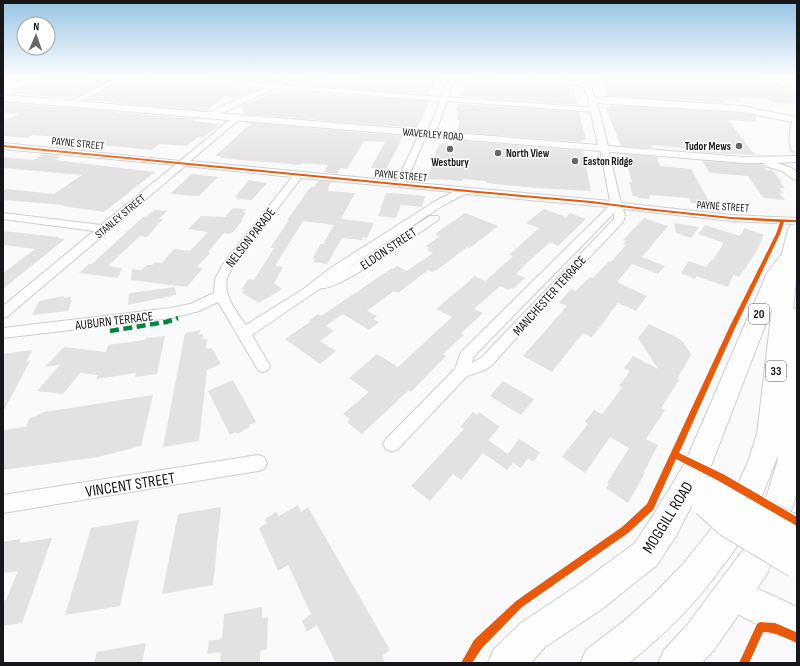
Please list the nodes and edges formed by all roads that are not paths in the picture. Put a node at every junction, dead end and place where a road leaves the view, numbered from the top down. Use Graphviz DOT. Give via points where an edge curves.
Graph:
graph roads {
  1 [pos="118,108"];
  2 [pos="229,108"];
  3 [pos="440,108"];
  4 [pos="566,108"];
  5 [pos="733,108"];
  6 [pos="595,110"];
  7 [pos="211,116"];
  8 [pos="237,118"];
  9 [pos="797,120"];
  10 [pos="797,124"];
  11 [pos="427,134"];
  12 [pos="797,142"];
  13 [pos="3,146"];
  14 [pos="797,148"];
  15 [pos="604,149"];
  16 [pos="797,159"];
  17 [pos="744,160"];
  18 [pos="761,162"];
  19 [pos="183,164"];
  20 [pos="797,164"];
  21 [pos="298,175"];
  22 [pos="797,177"];
  23 [pos="400,185"];
  24 [pos="462,192"];
  25 [pos="616,205"];
  26 [pos="3,216"];
  27 [pos="797,221"];
  28 [pos="104,229"];
  29 [pos="797,229"];
  30 [pos="791,254"];
  31 [pos="221,295"];
  32 [pos="3,313"];
  33 [pos="796,324"];
  34 [pos="3,333"];
  35 [pos="244,333"];
  36 [pos="795,360"];
  37 [pos="263,366"];
  38 [pos="462,372"];
  39 [pos="797,406"];
  40 [pos="392,444"];
  41 [pos="258,463"];
  42 [pos="752,486"];
  43 [pos="699,491"];
  44 [pos="780,502"];
  45 [pos="3,504"];
  46 [pos="728,532"];
  47 [pos="797,533"];
  48 [pos="760,550"];
  49 [pos="797,562"];
  50 [pos="733,593"];
  51 [pos="797,624"];
  52 [pos="506,663"];
  53 [pos="599,663"];
  54 [pos="677,663"];
  1 -- 7 [label="street, WAVERLEY ROAD"];
  2 -- 7 [label="street"];
  3 -- 11 [label="street"];
  4 -- 6 [label="street"];
  5 -- 9 [label="street"];
  6 -- 15 [label="street, MANCHESTER TERRACE"];
  7 -- 8 [label="street, WAVERLEY ROAD"];
  8 -- 11 [label="street, WAVERLEY ROAD"];
  8 -- 19 [label="street, STANLEY STREET"];
  10 -- 12 [label="highway"];
  11 -- 15 [label="street, WAVERLEY ROAD"];
  11 -- 23 [label="street"];
  12 -- 14 [label="highway"];
  13 -- 19 [label="street, PAYNE STREET"];
  15 -- 17 [label="street, WAVERLEY ROAD"];
  15 -- 25 [label="street, MANCHESTER TERRACE"];
  16 -- 17 [label="street, WAVERLEY ROAD"];
  17 -- 18 [label="street, WAVERLEY ROAD"];
  18 -- 20 [label="street, WAVERLEY ROAD"];
  18 -- 22 [label="street" via="786,168"];
  19 -- 21 [label="street, PAYNE STREET"];
  19 -- 28 [label="street, STANLEY STREET"];
  21 -- 23 [label="street, PAYNE STREET"];
  21 -- 31 [label="street, NELSON PARADE" via="226,268 220,282"];
  23 -- 24 [label="street, PAYNE STREET"];
  24 -- 25 [label="street, PAYNE STREET" via="538,196"];
  24 -- 35 [label="street, ELDON STREET" via="444,211 354,271 309,291"];
  25 -- 27 [label="street, PAYNE STREET" via="682,213"];
  25 -- 38 [label="street, MANCHESTER TERRACE" via="472,348 466,356"];
  25 -- 38 [label="street, MANCHESTER TERRACE" via="619,220 566,274 493,356 480,366"];
  26 -- 28 [label="street"];
  28 -- 32 [label="street, STANLEY STREET"];
  29 -- 30 [label="highway, MOGGILL ROAD / 20"];
  30 -- 42 [label="highway, MOGGILL ROAD / 33" via="783,297 770,434"];
  30 -- 43 [label="main road, MOGGILL ROAD / 20" via="776,273 766,298"];
  31 -- 34 [label="street, AUBURN TERRACE" via="194,308 171,313"];
  31 -- 35 [label="street"];
  33 -- 36 [label="highway, 33"];
  35 -- 37 [label="street"];
  36 -- 39 [label="highway, 33"];
  38 -- 40 [label="street, MANCHESTER TERRACE"];
  39 -- 44 [label="highway, 33" via="791,463"];
  41 -- 45 [label="street, VINCENT STREET"];
  43 -- 47 [label="main road, bridge" via="734,500"];
  43 -- 49 [label="main road, bridge" via="729,521"];
  43 -- 52 [label="main road, MOGGILL ROAD" via="665,525 646,554 590,597 533,635"];
  46 -- 53 [label="highway" via="674,599 638,633"];
  48 -- 50 [label="highway"];
  50 -- 51 [label="main road"];
  50 -- 54 [label="highway" via="701,637"];
}
